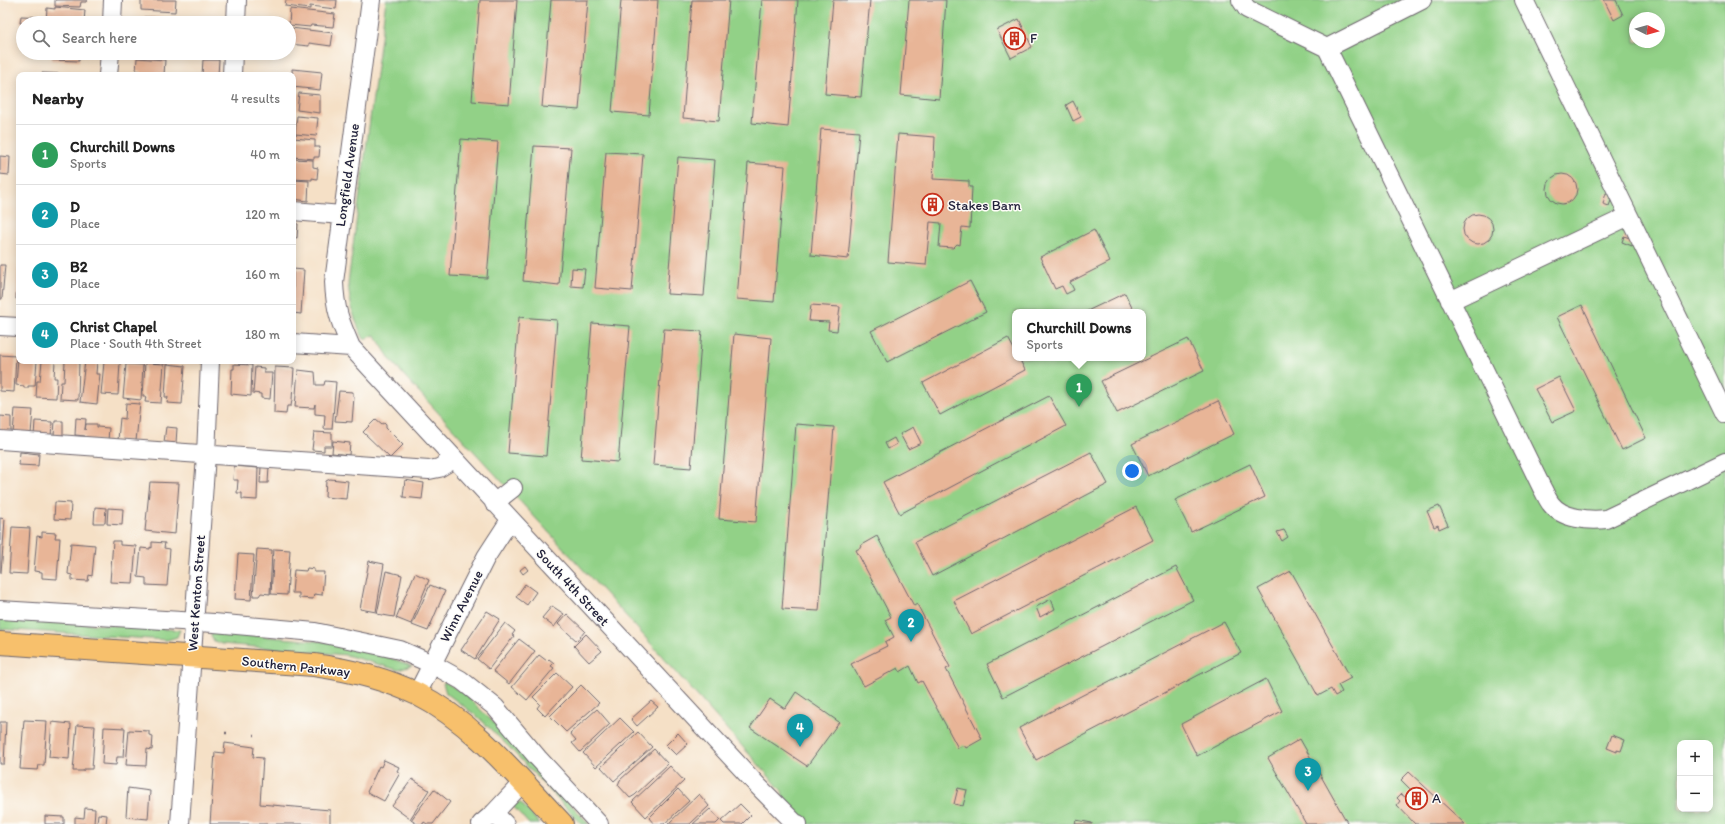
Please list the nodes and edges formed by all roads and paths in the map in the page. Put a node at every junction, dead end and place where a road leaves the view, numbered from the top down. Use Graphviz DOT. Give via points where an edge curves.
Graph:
graph roads {
  1 [pos="113,0"];
  2 [pos="238,0"];
  3 [pos="371,0"];
  4 [pos="1241,0"];
  5 [pos="1422,0"];
  6 [pos="1524,0"];
  7 [pos="112,16"];
  8 [pos="237,16"];
  9 [pos="1327,48"];
  10 [pos="109,60"];
  11 [pos="233,60"];
  12 [pos="108,72"];
  13 [pos="232,72"];
  14 [pos="296,211"];
  15 [pos="342,215"];
  16 [pos="1629,216"];
  17 [pos="1450,301"];
  18 [pos="0,326"];
  19 [pos="16,327"];
  20 [pos="296,343"];
  21 [pos="351,347"];
  22 [pos="210,364"];
  23 [pos="1725,414"];
  24 [pos="0,440"];
  25 [pos="206,455"];
  26 [pos="454,459"];
  27 [pos="1725,462"];
  28 [pos="513,488"];
  29 [pos="494,503"];
  30 [pos="510,520"];
  31 [pos="0,610"];
  32 [pos="194,622"];
  33 [pos="0,643"];
  34 [pos="192,656"];
  35 [pos="432,664"];
  36 [pos="417,694"];
  37 [pos="523,782"];
  38 [pos="493,820"];
  39 [pos="180,824"];
  40 [pos="562,824"];
  41 [pos="599,824"];
  42 [pos="796,824"];
  1 -- 7 [label="street"];
  2 -- 8 [label="street"];
  3 -- 15 [label="street, Longfield Avenue"];
  4 -- 9 [label="street" via="1247,9"];
  5 -- 9 [label="street"];
  6 -- 16 [label="street"];
  9 -- 17 [label="street"];
  10 -- 12 [label="street"];
  11 -- 13 [label="street"];
  14 -- 15 [label="street"];
  15 -- 21 [label="street, Longfield Avenue" via="335,266 334,297 338,317"];
  16 -- 17 [label="street"];
  16 -- 23 [label="street"];
  17 -- 27 [label="street" via="1542,488 1552,506 1569,516 1590,521 1606,519"];
  18 -- 19 [label="street"];
  20 -- 21 [label="street"];
  21 -- 26 [label="street, South 4th Street"];
  22 -- 25 [label="street, West Kenton Street"];
  24 -- 25 [label="street"];
  25 -- 26 [label="street" via="429,470 439,468"];
  25 -- 32 [label="street, West Kenton Street"];
  26 -- 29 [label="street, South 4th Street"];
  28 -- 29 [label="street"];
  29 -- 30 [label="street, South 4th Street"];
  30 -- 35 [label="street, Winn Avenue" via="486,557"];
  30 -- 42 [label="street, South 4th Street"];
  31 -- 32 [label="street"];
  32 -- 34 [label="street, West Kenton Street"];
  32 -- 35 [label="street" via="315,632 400,650"];
  33 -- 34 [label="main road, Southern Parkway"];
  34 -- 36 [label="main road, Southern Parkway" via="314,665 347,670 383,680"];
  34 -- 39 [label="street, West Kenton Street"];
  35 -- 36 [label="street, Winn Avenue"];
  35 -- 41 [label="street" via="461,680 495,707"];
  36 -- 37 [label="main road, Southern Parkway" via="482,741"];
  37 -- 38 [label="street"];
  37 -- 40 [label="main road, Southern Parkway"];
}
